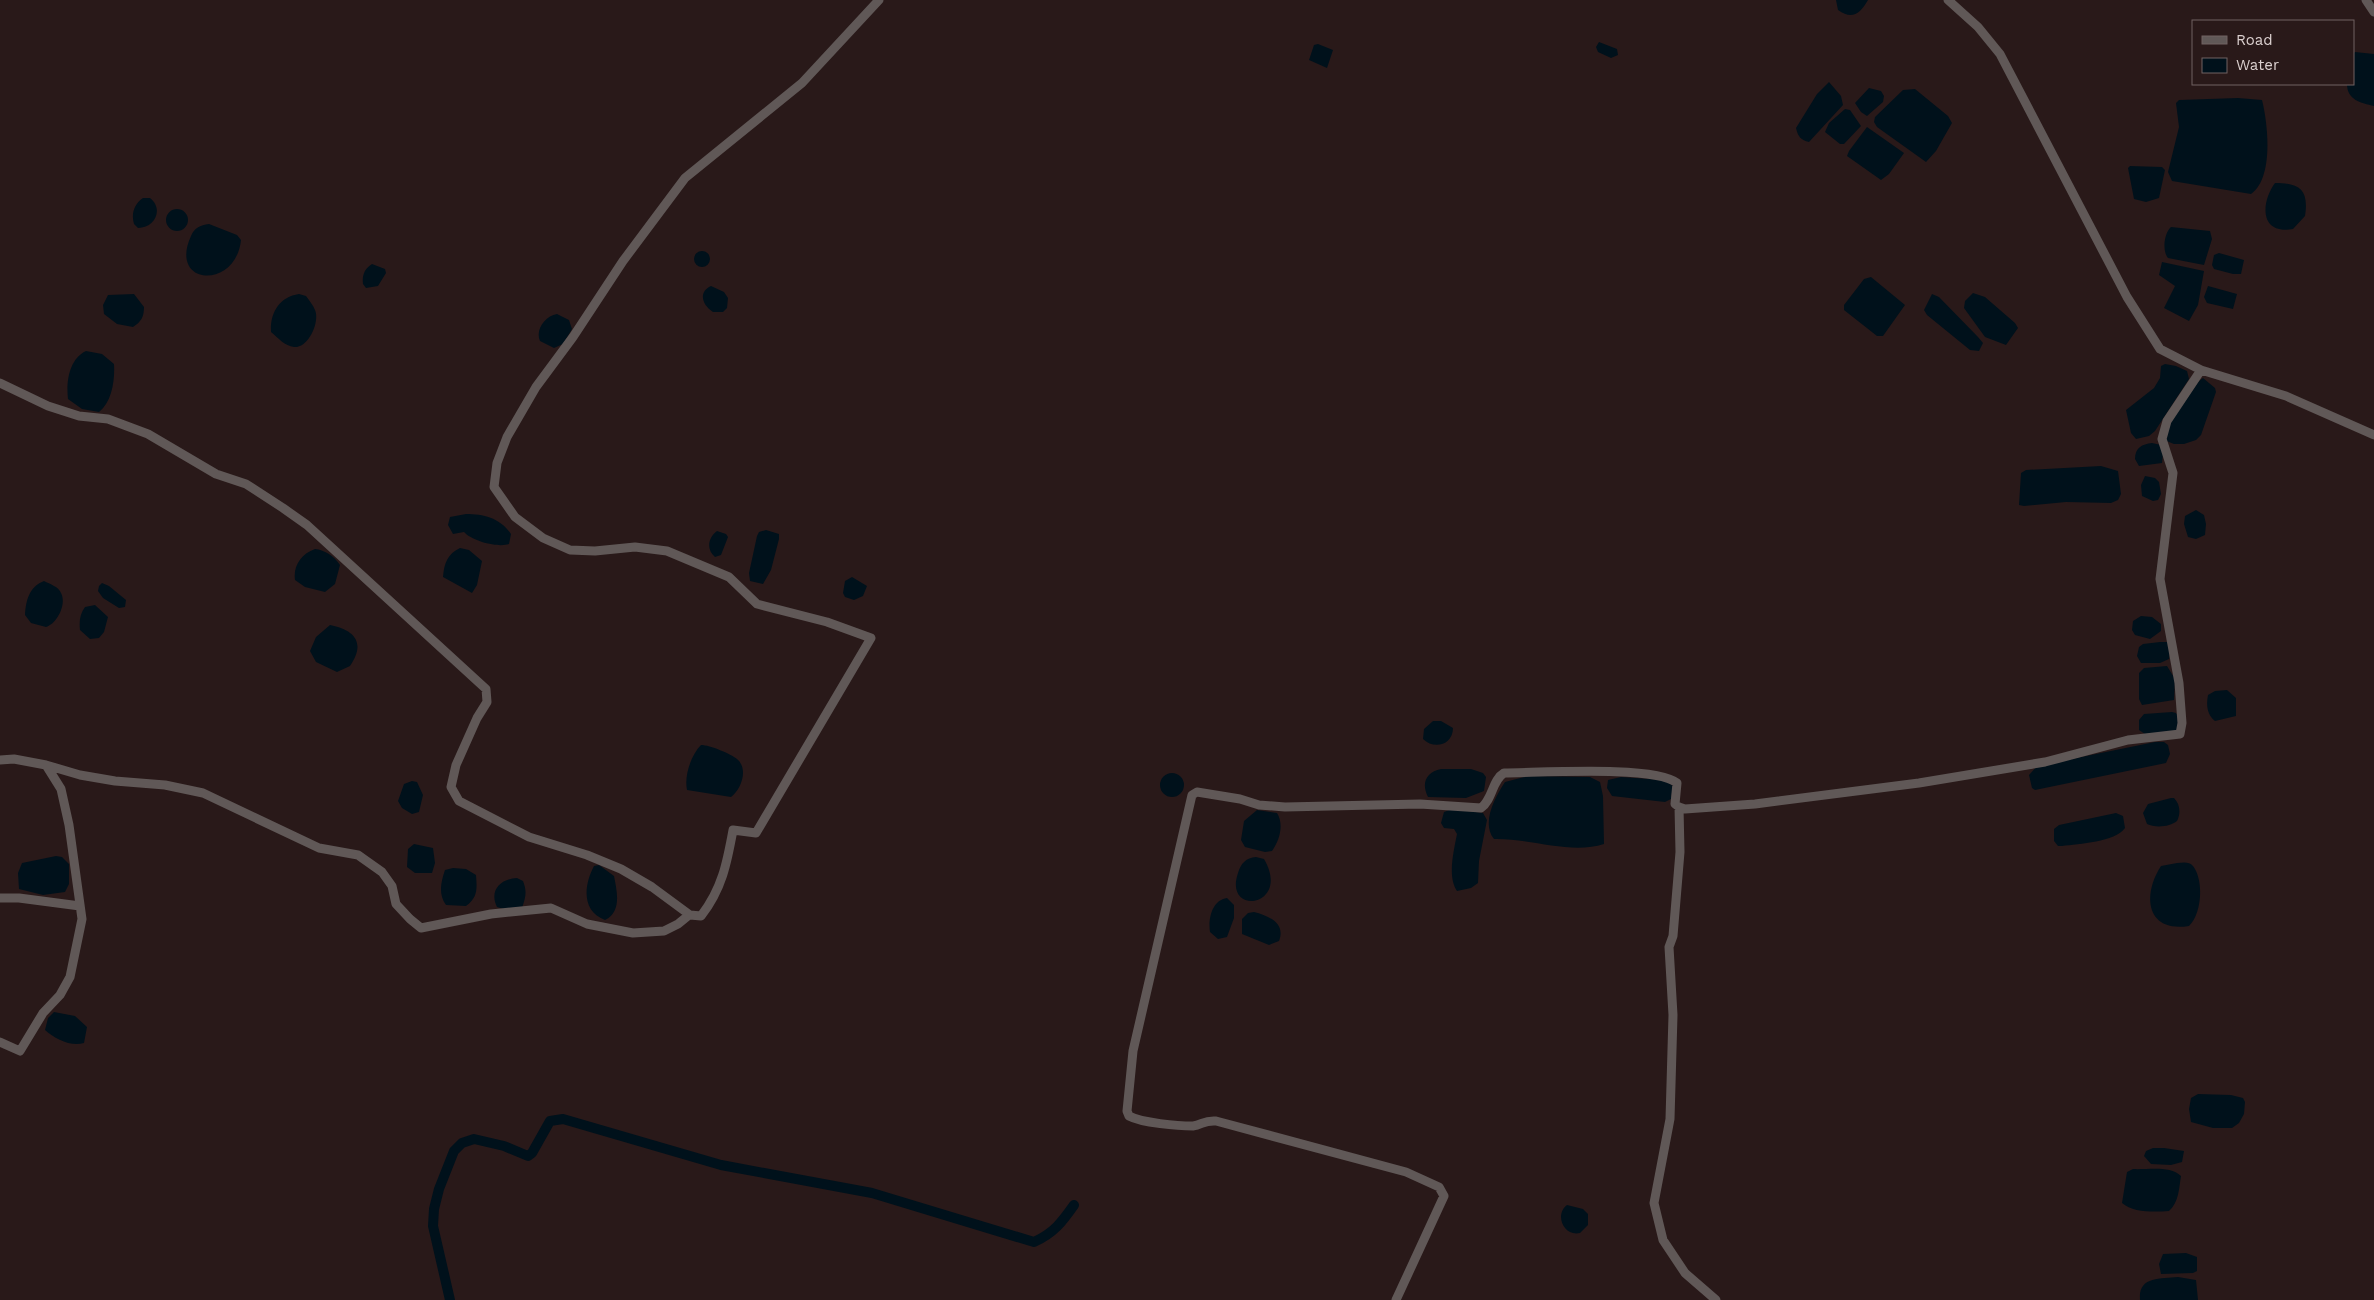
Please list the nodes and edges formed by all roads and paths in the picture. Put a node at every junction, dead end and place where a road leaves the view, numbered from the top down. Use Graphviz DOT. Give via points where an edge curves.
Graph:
graph roads {
  1 [pos="879,0"];
  2 [pos="1948,0"];
  3 [pos="2366,0"];
  4 [pos="2374,12"];
  5 [pos="2201,370"];
  6 [pos="0,383"];
  7 [pos="2374,435"];
  8 [pos="0,760"];
  9 [pos="46,765"];
  10 [pos="1679,808"];
  11 [pos="0,898"];
  12 [pos="80,906"];
  13 [pos="689,915"];
  14 [pos="0,1042"];
  15 [pos="1396,1300"];
  16 [pos="1716,1300"];
  1 -- 13 [label="street" via="802,83 685,178 536,387 507,438 497,463 494,487 515,517 543,538 570,550 635,547 667,551 729,576 757,604 827,622 871,638 756,833 734,830 715,898 701,916"];
  2 -- 5 [label="street" via="1978,27 2000,54 2150,336 2160,350"];
  3 -- 4 [label="street"];
  5 -- 7 [label="street" via="2286,396"];
  5 -- 10 [label="street" via="2167,421 2162,439 2173,473 2160,579 2179,683 2180,734 2128,740 2045,762 1919,783 1755,804"];
  6 -- 13 [label="street" via="48,406 79,416 108,419 148,434 216,474 246,484 307,525 486,689 487,702 476,718 456,765 451,787 459,801 529,837 621,869"];
  8 -- 9 [label="street"];
  9 -- 12 [label="street" via="61,789 70,825"];
  9 -- 13 [label="street" via="80,775 165,785 203,794 319,848 358,855 382,872 392,886 396,904 421,928 491,914 550,908 587,924 641,932 664,931"];
  10 -- 15 [label="street" via="1675,804 1677,783 1672,779 1655,774 1619,772 1504,773 1499,776 1487,803 1481,808 1420,804 1285,807 1197,792 1192,795 1133,1051 1129,1116 1193,1126 1205,1120 1216,1121 1406,1172 1439,1187 1444,1196"];
  10 -- 16 [label="street" via="1680,852 1674,927 1669,947 1674,1015 1670,1119 1654,1203 1663,1240 1685,1273"];
  11 -- 12 [label="street"];
  12 -- 14 [label="street" via="82,919 70,976 60,995 43,1013 20,1051"];
}
